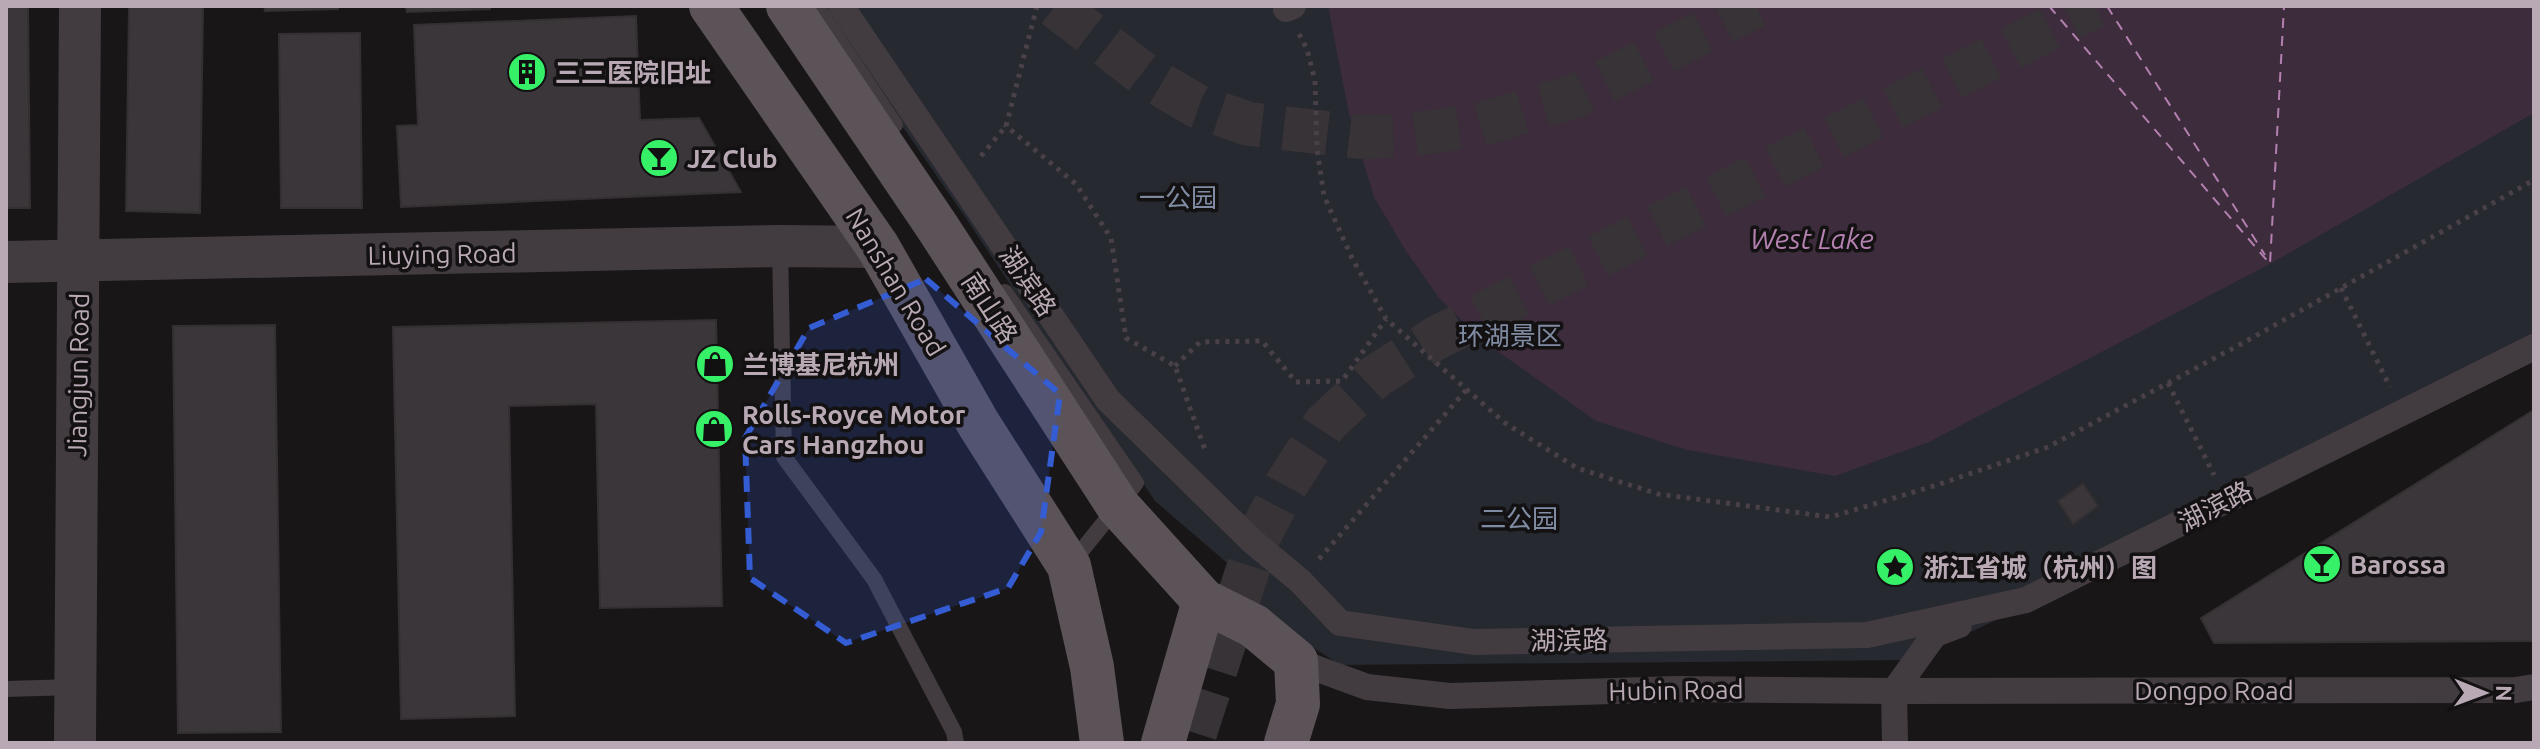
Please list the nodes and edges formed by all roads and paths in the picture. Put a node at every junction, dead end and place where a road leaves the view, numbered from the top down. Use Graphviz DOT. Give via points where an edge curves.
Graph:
graph roads {
  1 [pos="80,6"];
  2 [pos="711,6"];
  3 [pos="788,6"];
  4 [pos="816,6"];
  5 [pos="841,6"];
  6 [pos="1037,6"];
  7 [pos="1290,8"];
  8 [pos="1006,126"];
  9 [pos="901,135"];
  10 [pos="2534,180"];
  11 [pos="960,181"];
  12 [pos="780,246"];
  13 [pos="878,247"];
  14 [pos="6,262"];
  15 [pos="79,262"];
  16 [pos="997,280"];
  17 [pos="2341,288"];
  18 [pos="1386,319"];
  19 [pos="2534,347"];
  20 [pos="1175,366"];
  21 [pos="2168,383"];
  22 [pos="1467,389"];
  23 [pos="2403,412"];
  24 [pos="1206,455"];
  25 [pos="2220,487"];
  26 [pos="1118,506"];
  27 [pos="1069,566"];
  28 [pos="1300,581"];
  29 [pos="2026,600"];
  30 [pos="1204,601"];
  31 [pos="1296,661"];
  32 [pos="75,687"];
  33 [pos="2534,687"];
  34 [pos="6,689"];
  35 [pos="1894,691"];
  36 [pos="1184,740"];
  37 [pos="75,743"];
  38 [pos="956,743"];
  39 [pos="1102,743"];
  40 [pos="1286,743"];
  41 [pos="1895,743"];
  1 -- 15 [label="street, Jiangjun Road"];
  2 -- 13 [label="main road, Nanshan Road"];
  3 -- 26 [label="main road, 南山路"];
  4 -- 9 [label="lane"];
  5 -- 11 [label="street, 湖滨路"];
  6 -- 8 [label="path"];
  7 -- 18 [label="path" via="1315,81 1324,196"];
  8 -- 11 [label="path"];
  8 -- 20 [label="path" via="1076,184 1111,238 1126,338"];
  10 -- 17 [label="path"];
  11 -- 28 [label="street, 湖滨路" via="1108,400"];
  12 -- 13 [label="street, Liuying Road"];
  12 -- 15 [label="street, Liuying Road"];
  12 -- 38 [label="lane" via="784,457 874,579"];
  13 -- 27 [label="main road, Nanshan Road" via="978,423"];
  14 -- 15 [label="street, Liuying Road"];
  15 -- 32 [label="street, Jiangjun Road"];
  16 -- 26 [label="lane" via="1136,483"];
  17 -- 21 [label="path"];
  17 -- 23 [label="path"];
  18 -- 20 [label="path" via="1342,381 1296,382 1262,341 1200,342"];
  18 -- 22 [label="path"];
  19 -- 23 [label="street, 湖滨路"];
  20 -- 24 [label="path"];
  21 -- 22 [label="path" via="2048,447 1831,517 1658,494 1577,468 1505,423"];
  21 -- 25 [label="path"];
  22 -- 28 [label="path"];
  23 -- 29 [label="street, 湖滨路"];
  26 -- 27 [label="lane"];
  26 -- 30 [label="main road, 南山路"];
  27 -- 39 [label="main road, Nanshan Road" via="1092,667"];
  28 -- 29 [label="street, 湖滨路" via="1340,623 1474,642 1867,635"];
  29 -- 35 [label="street" via="1935,634"];
  30 -- 31 [label="main road" via="1254,626"];
  30 -- 36 [label="main road"];
  31 -- 35 [label="street, Hubin Road" via="1367,687 1450,696 1678,689"];
  31 -- 40 [label="main road" via="1298,704"];
  32 -- 34 [label="lane"];
  32 -- 37 [label="street, Jiangjun Road"];
  33 -- 35 [label="street, Dongpo Road"];
  35 -- 41 [label="street"];
}
